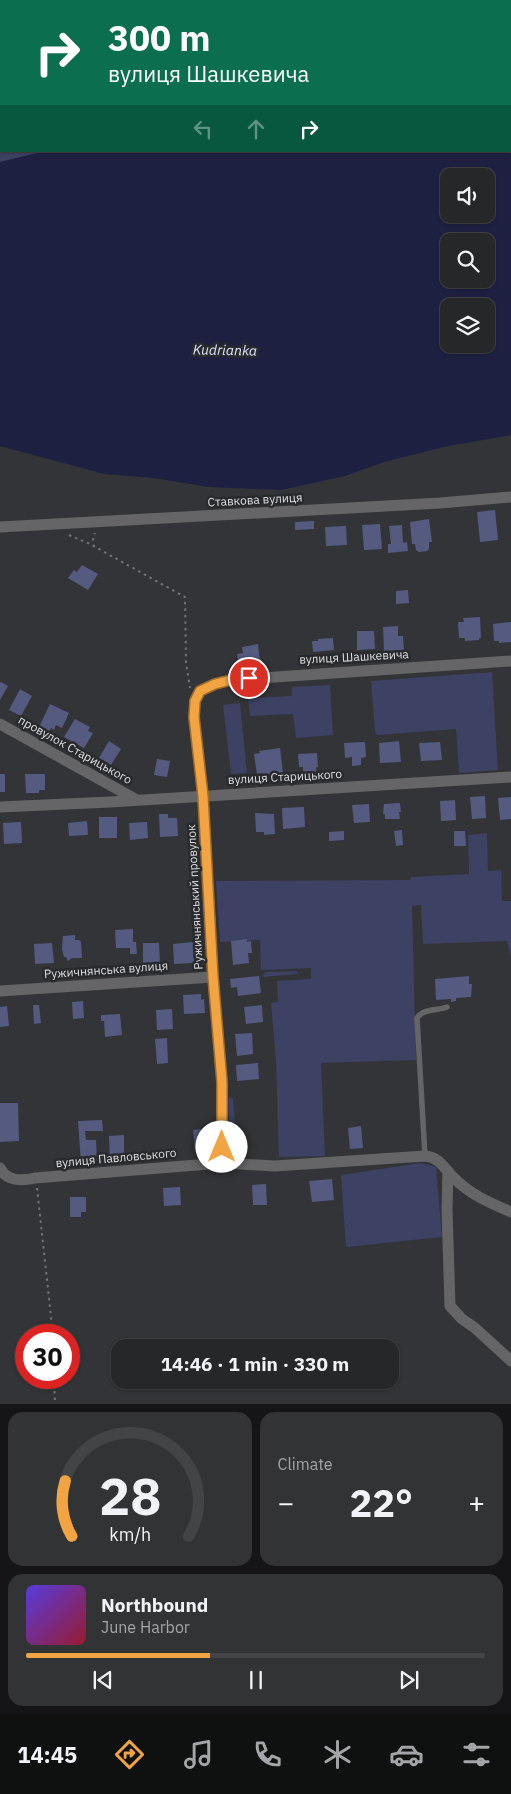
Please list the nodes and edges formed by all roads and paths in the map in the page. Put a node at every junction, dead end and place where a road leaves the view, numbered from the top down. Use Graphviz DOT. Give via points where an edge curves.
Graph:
graph roads {
  1 [pos="511,497"];
  2 [pos="100,522"];
  3 [pos="0,527"];
  4 [pos="69,535"];
  5 [pos="94,547"];
  6 [pos="511,662"];
  7 [pos="195,691"];
  8 [pos="0,724"];
  9 [pos="511,777"];
  10 [pos="112,786"];
  11 [pos="203,796"];
  12 [pos="137,800"];
  13 [pos="110,802"];
  14 [pos="0,807"];
  15 [pos="213,977"];
  16 [pos="0,991"];
  17 [pos="447,1008"];
  18 [pos="426,1156"];
  19 [pos="222,1163"];
  20 [pos="0,1168"];
  21 [pos="448,1171"];
  22 [pos="36,1178"];
  23 [pos="511,1212"];
  24 [pos="52,1324"];
  25 [pos="511,1361"];
  26 [pos="55,1389"];
  27 [pos="56,1404"];
  1 -- 2 [label="street, Ставкова вулиця"];
  2 -- 3 [label="street, Ставкова вулиця"];
  2 -- 5 [label="path" via="94,534"];
  4 -- 5 [label="path"];
  5 -- 7 [label="path" via="185,597 186,664"];
  6 -- 7 [label="street, вулиця Шашкевича" via="231,680"];
  7 -- 11 [label="street, Ружичнянський провулок" via="194,717"];
  8 -- 10 [label="street, провулок Старицького"];
  9 -- 11 [label="street, вулиця Старицького"];
  10 -- 12 [label="street, провулок Старицького"];
  10 -- 13 [label="street" via="114,794"];
  11 -- 12 [label="street, вулиця Старицького"];
  11 -- 15 [label="street, Ружичнянський провулок"];
  12 -- 13 [label="street, вулиця Старицького"];
  13 -- 14 [label="street, вулиця Старицького"];
  15 -- 16 [label="street, Ружичнянська вулиця"];
  15 -- 19 [label="street, Ружичнянський провулок" via="222,1082"];
  17 -- 18 [label="lane" via="419,1014 417,1018"];
  18 -- 19 [label="street, вулиця Павловського" via="274,1166"];
  18 -- 21 [label="street" via="439,1161"];
  19 -- 22 [label="street, вулиця Павловського"];
  20 -- 22 [label="street, вулиця Павловського" via="12,1180"];
  21 -- 23 [label="street" via="480,1199"];
  21 -- 25 [label="street" via="450,1306"];
  22 -- 24 [label="path"];
  26 -- 27 [label="path"];
}
